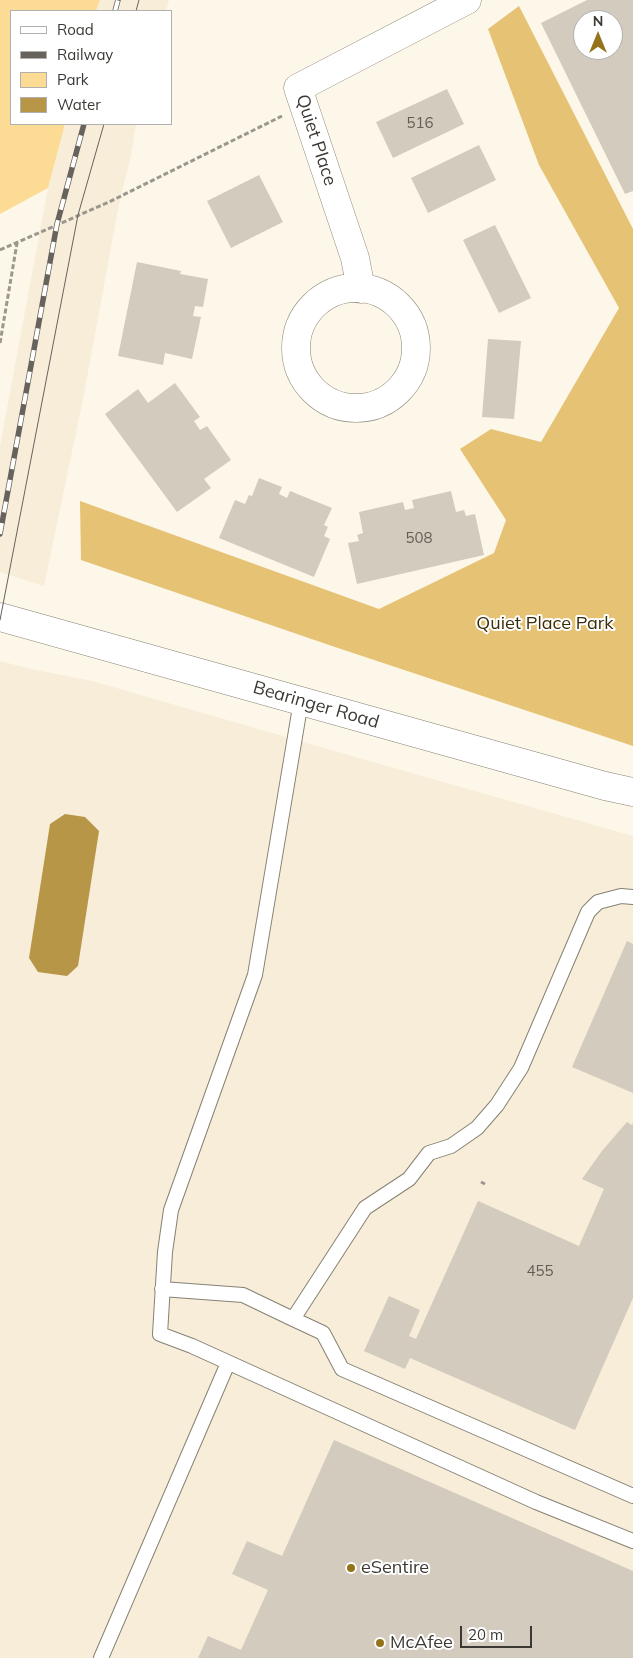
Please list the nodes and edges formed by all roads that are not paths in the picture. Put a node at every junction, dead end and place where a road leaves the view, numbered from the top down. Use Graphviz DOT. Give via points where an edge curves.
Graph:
graph roads {
  1 [pos="467,0"];
  2 [pos="361,289"];
  3 [pos="0,617"];
  4 [pos="300,701"];
  5 [pos="633,792"];
  6 [pos="633,897"];
  7 [pos="162,1289"];
  8 [pos="293,1319"];
  9 [pos="228,1363"];
  10 [pos="633,1496"];
  11 [pos="633,1541"];
  12 [pos="101,1658"];
  1 -- 2 [label="street, Quiet Place" via="298,88 355,258"];
  2 -- 2 [label="street" via="342,290 324,298 300,325 296,342 303,376 314,391 329,402 356,408 387,399 402,387 412,370 416,352 414,333 407,316 395,302 379,293"];
  3 -- 4 [label="street, Bearinger Road"];
  4 -- 5 [label="street, Bearinger Road"];
  4 -- 7 [label="lane" via="255,975 171,1210"];
  6 -- 8 [label="lane" via="621,896 598,902 588,912 521,1068 498,1105 477,1128 451,1146 430,1153 409,1179 365,1208"];
  7 -- 8 [label="lane" via="242,1295"];
  7 -- 9 [label="lane" via="160,1334"];
  8 -- 10 [label="lane" via="322,1333 342,1369"];
  9 -- 11 [label="lane" via="536,1502"];
  9 -- 12 [label="lane"];
}
